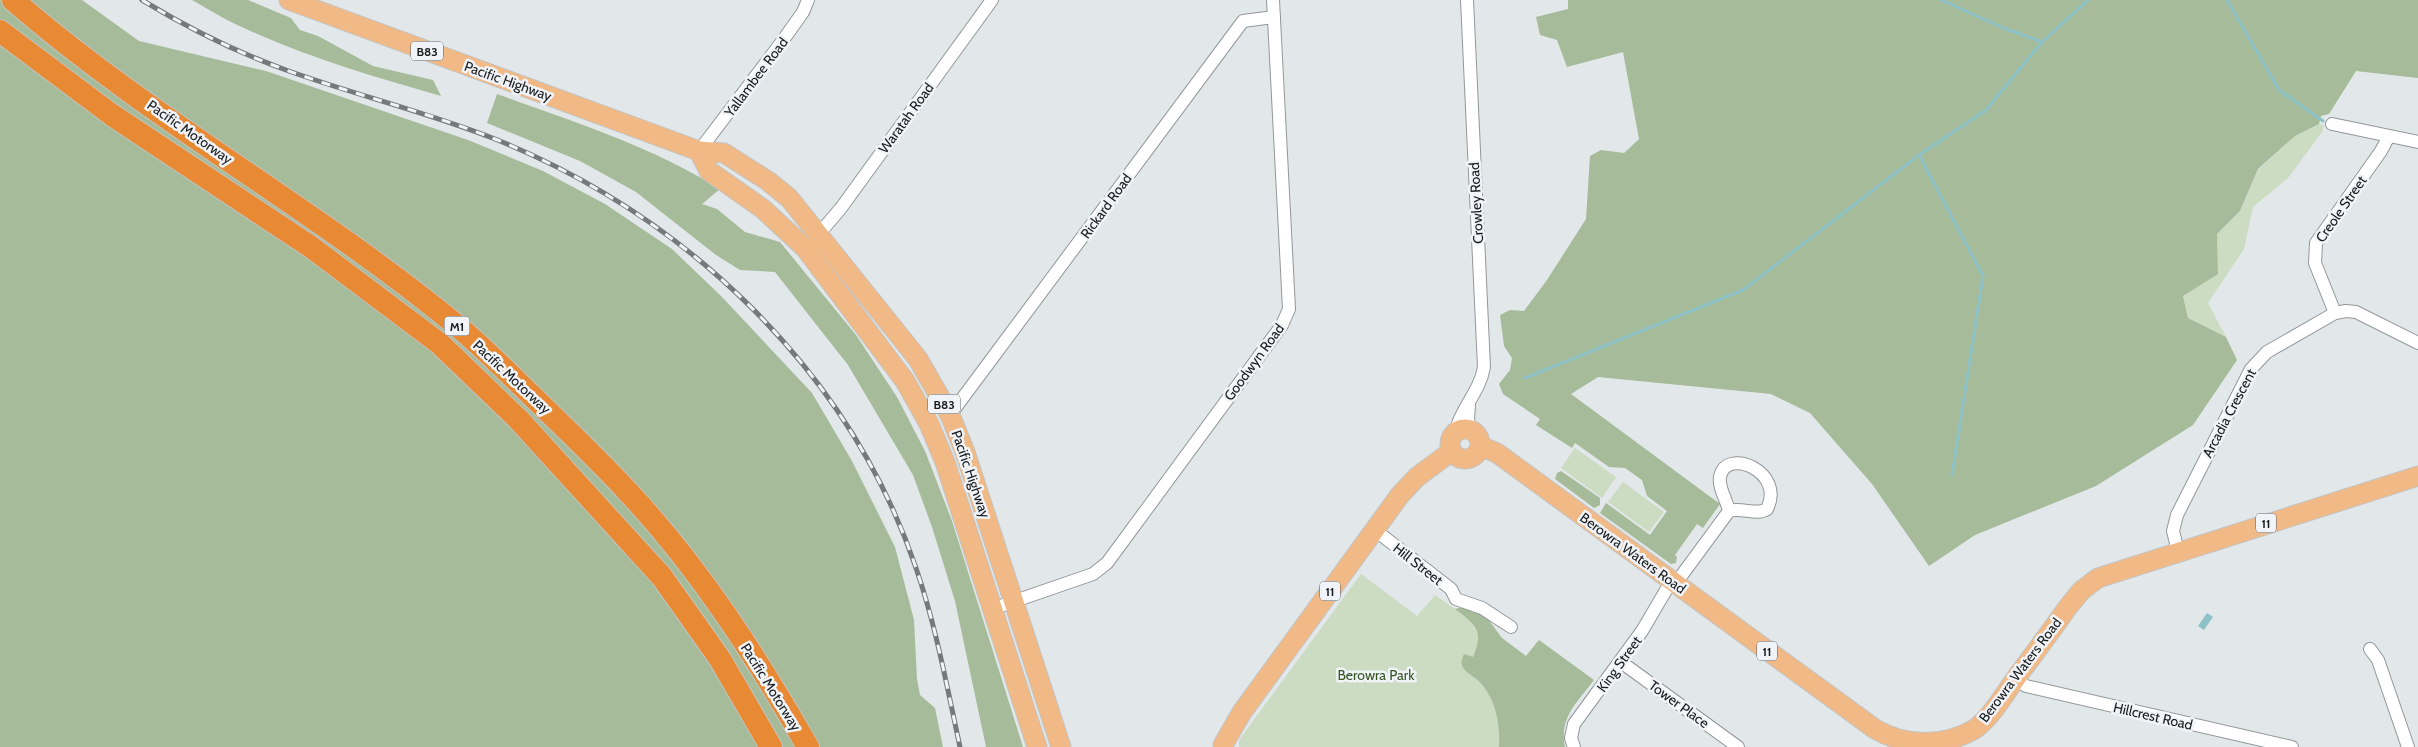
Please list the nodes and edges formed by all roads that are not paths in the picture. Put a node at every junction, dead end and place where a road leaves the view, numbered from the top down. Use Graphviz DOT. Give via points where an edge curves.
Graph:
graph roads {
  1 [pos="13,0"];
  2 [pos="289,0"];
  3 [pos="808,0"];
  4 [pos="992,0"];
  5 [pos="1273,0"];
  6 [pos="1467,0"];
  7 [pos="1274,17"];
  8 [pos="0,31"];
  9 [pos="2332,124"];
  10 [pos="2389,136"];
  11 [pos="2418,142"];
  12 [pos="699,151"];
  13 [pos="818,235"];
  14 [pos="2335,313"];
  15 [pos="2418,343"];
  16 [pos="950,416"];
  17 [pos="1459,438"];
  18 [pos="1480,446"];
  19 [pos="2418,476"];
  20 [pos="1729,511"];
  21 [pos="1375,530"];
  22 [pos="2178,551"];
  23 [pos="1674,582"];
  24 [pos="1013,601"];
  25 [pos="992,609"];
  26 [pos="1511,626"];
  27 [pos="2370,649"];
  28 [pos="1621,662"];
  29 [pos="2015,680"];
  30 [pos="1220,746"];
  31 [pos="1940,746"];
  32 [pos="771,747"];
  33 [pos="808,747"];
  34 [pos="1037,747"];
  35 [pos="1061,747"];
  36 [pos="1574,747"];
  37 [pos="1738,747"];
  38 [pos="2292,747"];
  39 [pos="2408,747"];
  1 -- 33 [label="highway, Pacific Motorway / M1" via="123,85 345,241 456,325 632,495 702,580 779,696"];
  2 -- 12 [label="main road, Pacific Highway / B83"];
  3 -- 12 [label="street, Yallambee Road" via="781,44"];
  4 -- 13 [label="street, Waratah Road"];
  5 -- 7 [label="street, Goodwyn Road"];
  6 -- 17 [label="street, Crowley Road" via="1484,367 1482,379 1458,419"];
  7 -- 16 [label="street, Rickard Road" via="1243,21"];
  7 -- 24 [label="street, Goodwyn Road" via="1289,308 1282,325 1107,564 1093,574"];
  8 -- 32 [label="highway, Pacific Motorway / M1" via="112,115 311,247 440,344 519,420 662,577 720,659"];
  9 -- 10 [label="street"];
  10 -- 11 [label="street"];
  10 -- 14 [label="street, Creole Street" via="2316,243 2315,263"];
  12 -- 13 [label="main road, Pacific Highway / B83" via="724,153 768,181 789,198"];
  12 -- 25 [label="main road, Pacific Highway / B83" via="709,171 763,209 800,242 905,381 945,462"];
  13 -- 16 [label="main road, Pacific Highway / B83" via="918,360"];
  14 -- 15 [label="street" via="2356,312"];
  14 -- 22 [label="street, Arcadia Crescent" via="2268,352 2251,369 2174,522"];
  16 -- 24 [label="main road, Pacific Highway / B83" via="965,452"];
  17 -- 18 [label="main road, 11" via="1478,436"];
  17 -- 18 [label="main road" via="1459,457 1468,459"];
  17 -- 21 [label="main road, 11" via="1417,477"];
  18 -- 23 [label="main road, Berowra Waters Road / 11" via="1496,454"];
  19 -- 22 [label="main road, Berowra Waters Road / 11"];
  20 -- 20 [label="street" via="1720,479 1723,471 1739,463 1757,469 1769,484 1771,502 1767,509"];
  20 -- 23 [label="street, King Street"];
  21 -- 26 [label="street, Hill Street" via="1451,589 1456,599 1482,608"];
  21 -- 30 [label="main road, 11"];
  22 -- 29 [label="main road, Berowra Waters Road / 11" via="2098,578 2068,607"];
  23 -- 28 [label="street, King Street"];
  23 -- 31 [label="main road, Berowra Waters Road / 11" via="1874,729 1892,739 1911,744"];
  24 -- 25 [label="street, Goodwyn Road"];
  24 -- 35 [label="main road, Pacific Highway / B83"];
  25 -- 34 [label="main road, Pacific Highway / B83"];
  27 -- 39 [label="street" via="2378,660"];
  28 -- 36 [label="street, King Street" via="1574,724 1571,738"];
  28 -- 37 [label="street, Tower Place"];
  29 -- 31 [label="main road, Berowra Waters Road / 11" via="1976,728"];
  29 -- 38 [label="street, Hillcrest Road" via="2026,686"];
}
